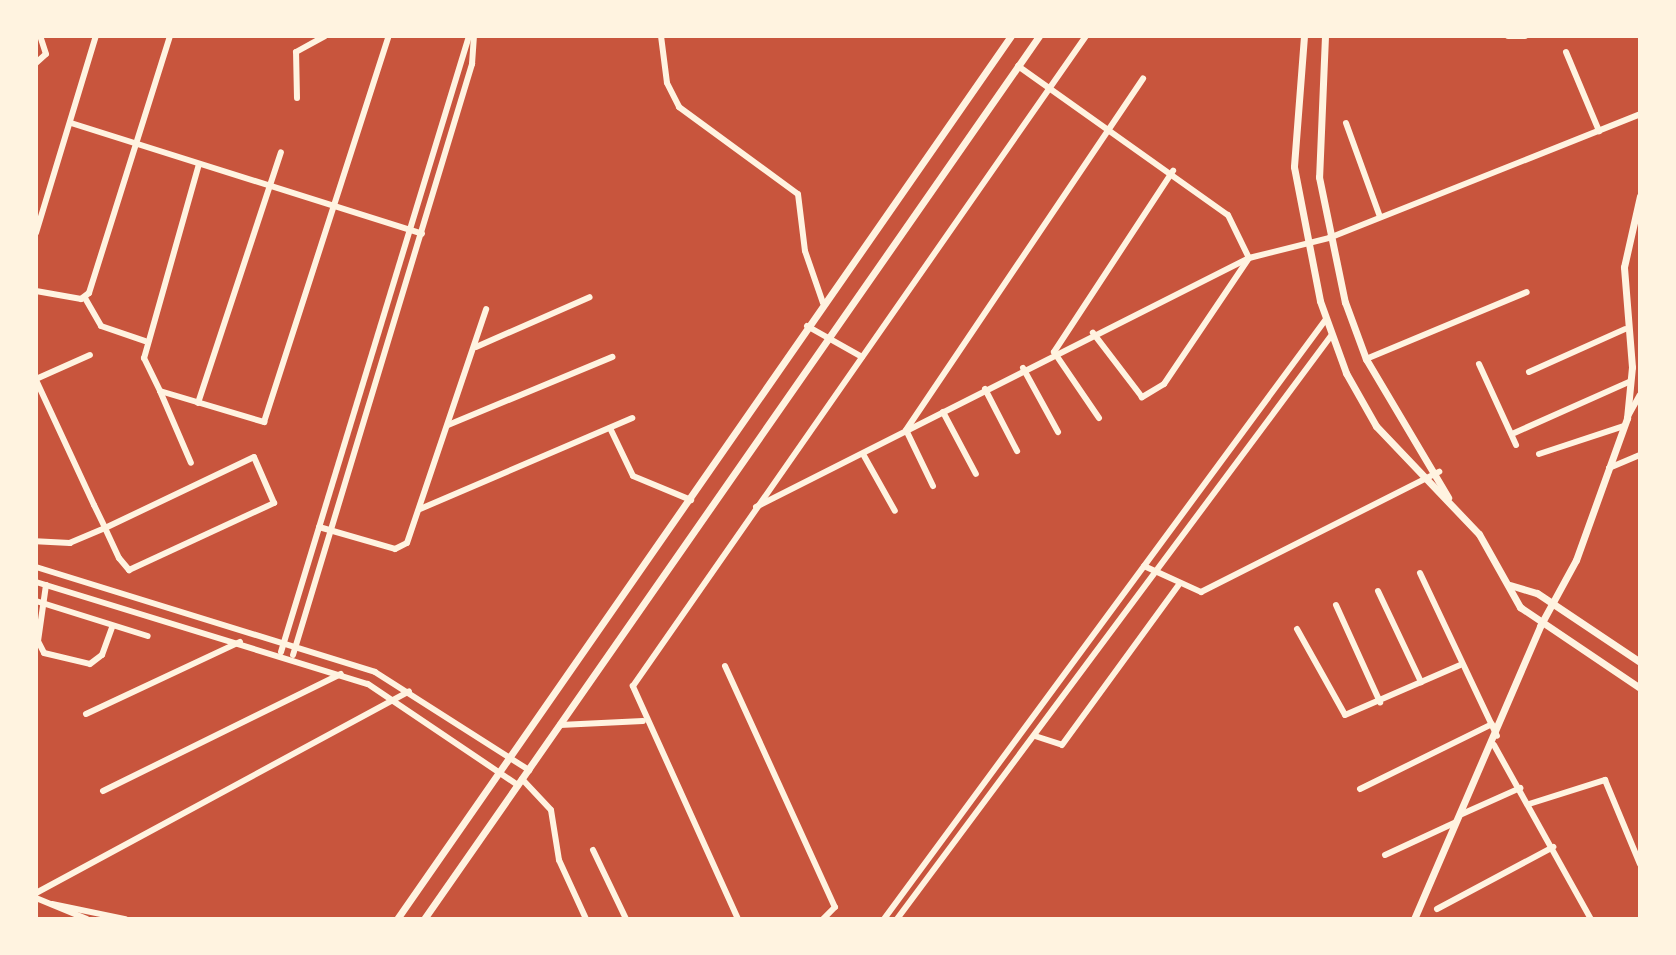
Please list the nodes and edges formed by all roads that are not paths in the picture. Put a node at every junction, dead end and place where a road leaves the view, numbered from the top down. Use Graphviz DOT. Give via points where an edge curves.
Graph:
graph roads {
  1 [pos="40,36"];
  2 [pos="96,36"];
  3 [pos="170,36"];
  4 [pos="325,36"];
  5 [pos="389,36"];
  6 [pos="661,36"];
  7 [pos="1011,36"];
  8 [pos="1039,36"];
  9 [pos="1086,36"];
  10 [pos="1304,36"];
  11 [pos="1325,36"];
  12 [pos="1508,36"];
  13 [pos="1525,36"];
  14 [pos="470,39"];
  15 [pos="1566,52"];
  16 [pos="36,63"];
  17 [pos="1018,66"];
  18 [pos="1143,79"];
  19 [pos="1051,87"];
  20 [pos="297,98"];
  21 [pos="1640,114"];
  22 [pos="71,123"];
  23 [pos="1346,123"];
  24 [pos="1112,128"];
  25 [pos="1599,131"];
  26 [pos="137,144"];
  27 [pos="281,152"];
  28 [pos="199,164"];
  29 [pos="1173,171"];
  30 [pos="426,173"];
  31 [pos="438,175"];
  32 [pos="269,185"];
  33 [pos="1640,196"];
  34 [pos="40,205"];
  35 [pos="335,206"];
  36 [pos="1380,217"];
  37 [pos="410,229"];
  38 [pos="36,233"];
  39 [pos="422,234"];
  40 [pos="1329,238"];
  41 [pos="1308,245"];
  42 [pos="1249,258"];
  43 [pos="36,291"];
  44 [pos="1527,292"];
  45 [pos="590,297"];
  46 [pos="85,298"];
  47 [pos="823,303"];
  48 [pos="486,309"];
  49 [pos="1326,319"];
  50 [pos="807,326"];
  51 [pos="1625,329"];
  52 [pos="1093,333"];
  53 [pos="1331,336"];
  54 [pos="829,338"];
  55 [pos="145,341"];
  56 [pos="476,347"];
  57 [pos="1054,352"];
  58 [pos="90,355"];
  59 [pos="612,357"];
  60 [pos="862,357"];
  61 [pos="1366,359"];
  62 [pos="1479,364"];
  63 [pos="1023,368"];
  64 [pos="1529,372"];
  65 [pos="36,380"];
  66 [pos="1631,381"];
  67 [pos="985,389"];
  68 [pos="160,391"];
  69 [pos="1640,395"];
  70 [pos="198,403"];
  71 [pos="943,412"];
  72 [pos="632,418"];
  73 [pos="1099,418"];
  74 [pos="1626,422"];
  75 [pos="448,425"];
  76 [pos="610,428"];
  77 [pos="906,430"];
  78 [pos="1058,432"];
  79 [pos="1512,434"];
  80 [pos="1516,445"];
  81 [pos="1017,451"];
  82 [pos="863,454"];
  83 [pos="1539,454"];
  84 [pos="1640,455"];
  85 [pos="191,463"];
  86 [pos="1609,468"];
  87 [pos="1439,472"];
  88 [pos="976,474"];
  89 [pos="1423,481"];
  90 [pos="933,486"];
  91 [pos="1448,497"];
  92 [pos="691,500"];
  93 [pos="756,507"];
  94 [pos="420,509"];
  95 [pos="895,511"];
  96 [pos="319,527"];
  97 [pos="105,528"];
  98 [pos="331,530"];
  99 [pos="36,541"];
  100 [pos="1144,566"];
  101 [pos="36,567"];
  102 [pos="1156,572"];
  103 [pos="1420,573"];
  104 [pos="36,582"];
  105 [pos="46,585"];
  106 [pos="1510,585"];
  107 [pos="1178,586"];
  108 [pos="1378,591"];
  109 [pos="40,602"];
  110 [pos="1336,605"];
  111 [pos="1552,605"];
  112 [pos="1540,626"];
  113 [pos="112,627"];
  114 [pos="1297,629"];
  115 [pos="148,636"];
  116 [pos="240,642"];
  117 [pos="284,642"];
  118 [pos="295,645"];
  119 [pos="281,652"];
  120 [pos="293,655"];
  121 [pos="1640,662"];
  122 [pos="1460,665"];
  123 [pos="725,666"];
  124 [pos="341,674"];
  125 [pos="1421,682"];
  126 [pos="1640,688"];
  127 [pos="409,691"];
  128 [pos="397,698"];
  129 [pos="1380,702"];
  130 [pos="86,714"];
  131 [pos="643,721"];
  132 [pos="1492,724"];
  133 [pos="560,725"];
  134 [pos="1019,735"];
  135 [pos="1035,736"];
  136 [pos="1497,736"];
  137 [pos="1030,743"];
  138 [pos="1494,745"];
  139 [pos="509,756"];
  140 [pos="499,770"];
  141 [pos="529,770"];
  142 [pos="520,782"];
  143 [pos="1520,788"];
  144 [pos="1360,789"];
  145 [pos="103,791"];
  146 [pos="1529,804"];
  147 [pos="1461,817"];
  148 [pos="1553,847"];
  149 [pos="593,850"];
  150 [pos="1385,855"];
  151 [pos="1640,864"];
  152 [pos="36,895"];
  153 [pos="52,904"];
  154 [pos="1437,909"];
  155 [pos="836,912"];
  156 [pos="1589,917"];
  157 [pos="87,919"];
  158 [pos="125,919"];
  159 [pos="397,919"];
  160 [pos="424,919"];
  161 [pos="586,919"];
  162 [pos="626,919"];
  163 [pos="738,919"];
  164 [pos="823,919"];
  165 [pos="845,919"];
  166 [pos="884,919"];
  167 [pos="897,919"];
  168 [pos="1414,919"];
  169 [pos="1579,919"];
  1 -- 16 [label="street" via="46,54"];
  2 -- 22 [label="street"];
  3 -- 26 [label="street"];
  4 -- 20 [label="street" via="296,52"];
  5 -- 35 [label="street"];
  6 -- 47 [label="street" via="667,83 679,107 798,194 805,251"];
  7 -- 47 [label="street"];
  8 -- 17 [label="street"];
  9 -- 19 [label="street"];
  10 -- 41 [label="street" via="1294,167"];
  11 -- 40 [label="street" via="1316,134"];
  12 -- 13 [label="street"];
  14 -- 30 [label="street"];
  14 -- 31 [label="street" via="472,64"];
  15 -- 25 [label="street"];
  17 -- 19 [label="street"];
  17 -- 54 [label="street"];
  18 -- 24 [label="street"];
  19 -- 24 [label="street"];
  19 -- 60 [label="street"];
  21 -- 25 [label="street"];
  22 -- 26 [label="street"];
  22 -- 34 [label="street"];
  23 -- 36 [label="street"];
  24 -- 29 [label="street"];
  24 -- 77 [label="street"];
  25 -- 36 [label="street"];
  26 -- 28 [label="street"];
  26 -- 46 [label="street"];
  27 -- 32 [label="street"];
  28 -- 32 [label="street"];
  28 -- 55 [label="street"];
  29 -- 42 [label="street" via="1228,215"];
  29 -- 57 [label="street"];
  30 -- 31 [label="street"];
  30 -- 37 [label="street"];
  31 -- 39 [label="street"];
  32 -- 35 [label="street"];
  32 -- 70 [label="street"];
  33 -- 51 [label="street" via="1624,267"];
  34 -- 38 [label="street"];
  35 -- 37 [label="street"];
  35 -- 70 [label="street" via="269,419"];
  36 -- 40 [label="street"];
  37 -- 39 [label="street"];
  37 -- 96 [label="street"];
  39 -- 98 [label="street"];
  40 -- 41 [label="street"];
  40 -- 61 [label="street"];
  41 -- 42 [label="street"];
  41 -- 49 [label="street"];
  42 -- 52 [label="street"];
  42 -- 52 [label="street" via="1164,384 1142,397"];
  43 -- 46 [label="street"];
  44 -- 61 [label="street"];
  45 -- 56 [label="street"];
  46 -- 55 [label="street" via="101,326"];
  47 -- 50 [label="street"];
  48 -- 56 [label="street"];
  49 -- 53 [label="street"];
  49 -- 100 [label="street"];
  50 -- 54 [label="street"];
  50 -- 92 [label="street"];
  51 -- 64 [label="street"];
  51 -- 66 [label="street"];
  52 -- 57 [label="street"];
  53 -- 89 [label="street" via="1376,426"];
  53 -- 102 [label="street"];
  54 -- 60 [label="street"];
  54 -- 133 [label="street"];
  55 -- 68 [label="street" via="146,365"];
  56 -- 75 [label="street"];
  57 -- 63 [label="street"];
  57 -- 73 [label="street"];
  58 -- 65 [label="street"];
  59 -- 75 [label="street"];
  60 -- 93 [label="street"];
  61 -- 87 [label="street"];
  62 -- 79 [label="street"];
  63 -- 67 [label="street"];
  63 -- 78 [label="street"];
  65 -- 97 [label="street"];
  66 -- 74 [label="street"];
  66 -- 79 [label="street"];
  67 -- 71 [label="street"];
  67 -- 81 [label="street"];
  68 -- 70 [label="street"];
  68 -- 85 [label="street"];
  69 -- 74 [label="street"];
  71 -- 77 [label="street"];
  71 -- 88 [label="street"];
  72 -- 76 [label="street"];
  74 -- 83 [label="street"];
  74 -- 86 [label="street"];
  75 -- 94 [label="street"];
  76 -- 92 [label="street" via="633,476"];
  76 -- 94 [label="street"];
  77 -- 82 [label="street"];
  77 -- 90 [label="street"];
  79 -- 80 [label="street"];
  82 -- 93 [label="street"];
  82 -- 95 [label="street"];
  84 -- 86 [label="street"];
  86 -- 111 [label="street"];
  87 -- 89 [label="street"];
  87 -- 91 [label="street"];
  89 -- 91 [label="street"];
  89 -- 107 [label="street" via="1201,592"];
  91 -- 106 [label="street"];
  92 -- 139 [label="street"];
  93 -- 131 [label="street" via="633,686"];
  94 -- 98 [label="street" via="398,548"];
  96 -- 98 [label="street"];
  96 -- 117 [label="street"];
  97 -- 97 [label="street" via="254,457 274,503 134,571"];
  97 -- 99 [label="street" via="62,545"];
  98 -- 118 [label="street"];
  100 -- 102 [label="street"];
  100 -- 134 [label="street"];
  101 -- 117 [label="street"];
  102 -- 107 [label="street"];
  102 -- 135 [label="street"];
  103 -- 122 [label="street"];
  104 -- 105 [label="street"];
  105 -- 109 [label="street"];
  105 -- 116 [label="street"];
  106 -- 111 [label="street"];
  106 -- 112 [label="street"];
  107 -- 135 [label="street" via="1062,745"];
  108 -- 125 [label="street"];
  109 -- 113 [label="street"];
  109 -- 113 [label="street" via="38,641 51,656 96,662"];
  110 -- 129 [label="street"];
  111 -- 112 [label="street"];
  111 -- 121 [label="street"];
  112 -- 126 [label="street"];
  112 -- 136 [label="street"];
  113 -- 115 [label="street"];
  114 -- 129 [label="street" via="1338,712"];
  116 -- 119 [label="street"];
  116 -- 130 [label="street"];
  117 -- 118 [label="street"];
  117 -- 119 [label="street"];
  118 -- 120 [label="street"];
  118 -- 127 [label="street"];
  119 -- 120 [label="street"];
  120 -- 124 [label="street"];
  122 -- 125 [label="street"];
  122 -- 132 [label="street"];
  123 -- 155 [label="street"];
  124 -- 128 [label="street"];
  124 -- 145 [label="street"];
  125 -- 129 [label="street"];
  127 -- 128 [label="street"];
  127 -- 139 [label="street"];
  128 -- 140 [label="street"];
  128 -- 152 [label="street"];
  131 -- 133 [label="street"];
  131 -- 163 [label="street"];
  132 -- 136 [label="street"];
  132 -- 144 [label="street"];
  133 -- 141 [label="street"];
  134 -- 137 [label="street"];
  134 -- 166 [label="street"];
  135 -- 137 [label="street"];
  136 -- 138 [label="street"];
  137 -- 167 [label="street"];
  138 -- 143 [label="street"];
  138 -- 147 [label="street"];
  139 -- 140 [label="street"];
  139 -- 141 [label="street"];
  140 -- 142 [label="street"];
  140 -- 159 [label="street"];
  141 -- 142 [label="street"];
  142 -- 160 [label="street"];
  142 -- 161 [label="street" via="551,810 559,860"];
  143 -- 146 [label="street"];
  143 -- 147 [label="street"];
  146 -- 148 [label="street"];
  146 -- 151 [label="street" via="1605,780"];
  147 -- 150 [label="street"];
  147 -- 168 [label="street"];
  148 -- 154 [label="street"];
  148 -- 156 [label="street"];
  149 -- 162 [label="street"];
  152 -- 153 [label="street"];
  153 -- 157 [label="street"];
  153 -- 158 [label="street"];
  155 -- 164 [label="street"];
  155 -- 165 [label="street"];
  156 -- 169 [label="street"];
}
